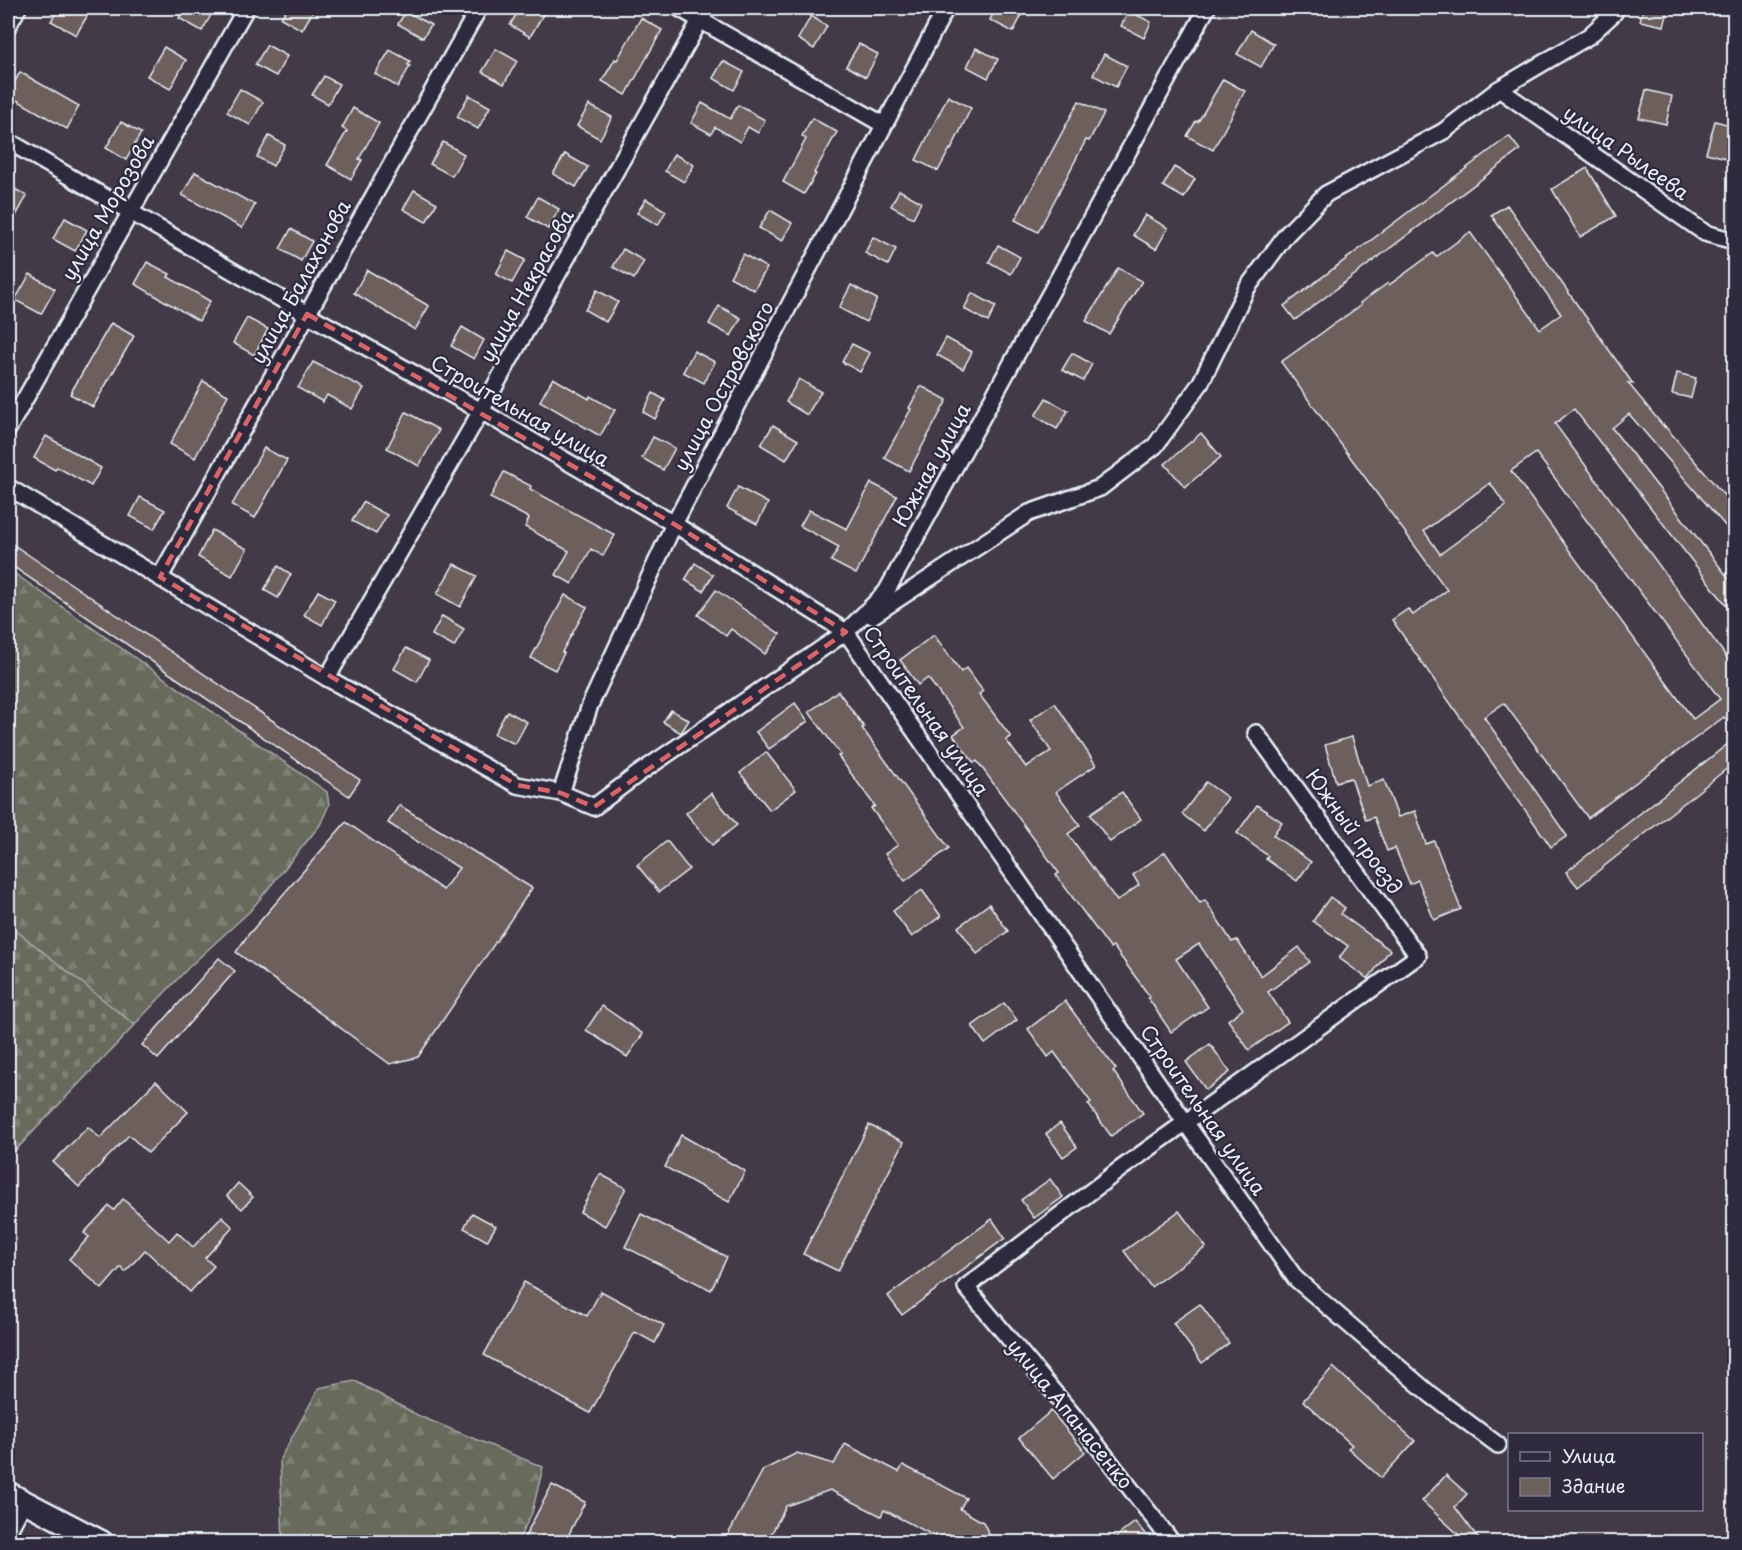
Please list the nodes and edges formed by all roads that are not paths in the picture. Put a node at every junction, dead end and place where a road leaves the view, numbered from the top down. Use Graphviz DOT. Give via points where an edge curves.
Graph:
graph roads {
  1 [pos="18,8"];
  2 [pos="246,8"];
  3 [pos="479,8"];
  4 [pos="679,8"];
  5 [pos="946,8"];
  6 [pos="1207,8"];
  7 [pos="1617,8"];
  8 [pos="704,14"];
  9 [pos="8,26"];
  10 [pos="1499,89"];
  11 [pos="884,125"];
  12 [pos="8,141"];
  13 [pos="129,212"];
  14 [pos="1734,241"];
  15 [pos="307,314"];
  16 [pos="481,411"];
  17 [pos="8,429"];
  18 [pos="8,487"];
  19 [pos="675,524"];
  20 [pos="160,577"];
  21 [pos="846,632"];
  22 [pos="327,678"];
  23 [pos="1256,733"];
  24 [pos="561,793"];
  25 [pos="1185,1122"];
  26 [pos="1498,1445"];
  27 [pos="16,1497"];
  28 [pos="8,1532"];
  29 [pos="102,1542"];
  30 [pos="1172,1542"];
  1 -- 9 [label="street"];
  2 -- 13 [label="street, улица Морозова"];
  3 -- 15 [label="street, улица Балахонова"];
  4 -- 8 [label="street"];
  5 -- 11 [label="street, улица Островского"];
  6 -- 21 [label="street, Южная улица" via="886,592"];
  7 -- 10 [label="street" via="1589,36"];
  8 -- 11 [label="street"];
  8 -- 16 [label="street, улица Некрасова"];
  10 -- 14 [label="street, улица Рылеева" via="1705,233"];
  10 -- 21 [label="street" via="1444,131 1326,194 1286,235 1247,288 1200,384 1155,446 1100,488 1029,513"];
  11 -- 19 [label="street, улица Островского"];
  12 -- 13 [label="street, Строительная улица"];
  13 -- 15 [label="street, Строительная улица"];
  13 -- 17 [label="street, улица Морозова"];
  15 -- 16 [label="street, Строительная улица"];
  15 -- 20 [label="street, улица Балахонова"];
  16 -- 19 [label="street, Строительная улица"];
  16 -- 22 [label="street, улица Некрасова"];
  18 -- 20 [label="street"];
  19 -- 21 [label="street, Строительная улица"];
  19 -- 24 [label="street, улица Островского" via="590,705"];
  20 -- 22 [label="street"];
  21 -- 24 [label="street, Южная улица" via="594,807"];
  21 -- 25 [label="street, Строительная улица"];
  22 -- 24 [label="street" via="517,784"];
  23 -- 25 [label="street, Южный проезд" via="1418,956"];
  25 -- 26 [label="street, Строительная улица" via="1296,1279 1431,1395"];
  25 -- 30 [label="street, улица Апанасенко" via="966,1287"];
  27 -- 28 [label="street"];
  27 -- 29 [label="main road"];
}
